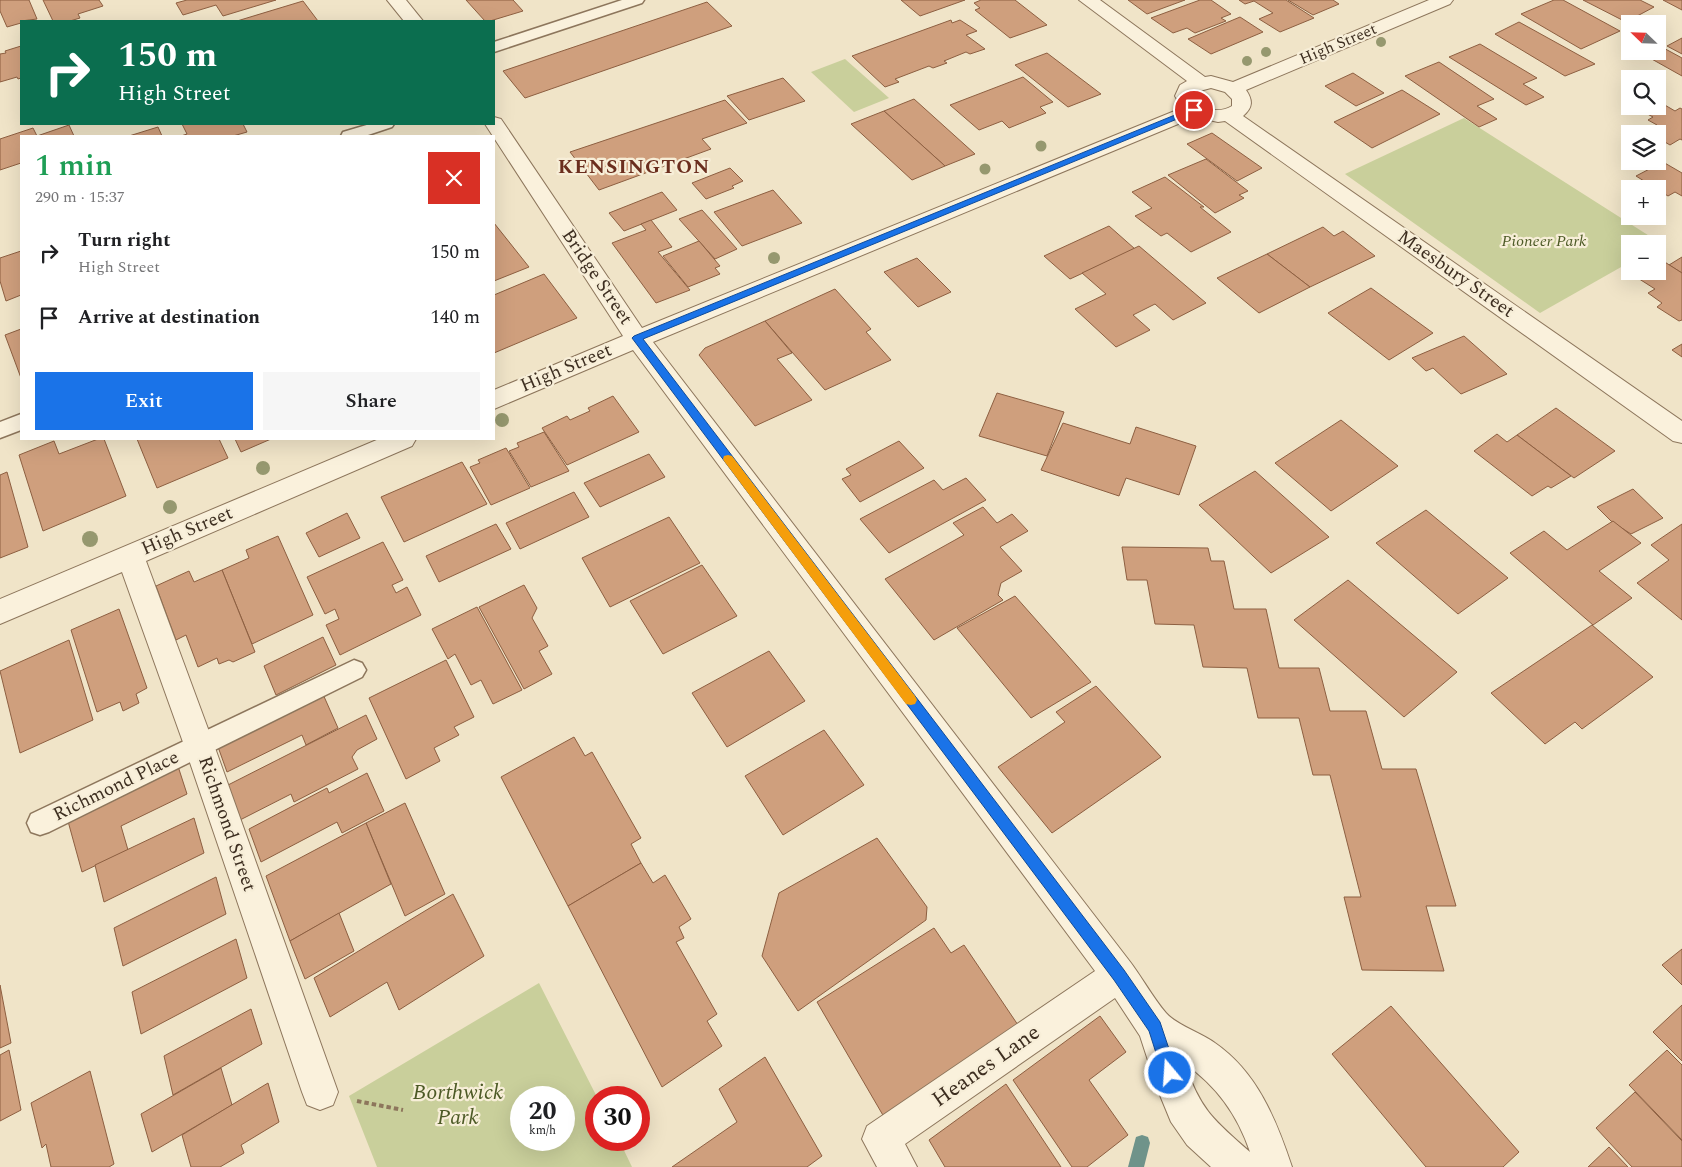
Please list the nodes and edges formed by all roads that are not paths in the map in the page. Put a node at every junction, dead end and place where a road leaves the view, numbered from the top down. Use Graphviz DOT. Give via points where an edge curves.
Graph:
graph roads {
  1 [pos="396,0"];
  2 [pos="637,0"];
  3 [pos="1088,0"];
  4 [pos="1444,0"];
  5 [pos="413,20"];
  6 [pos="495,47"];
  7 [pos="1201,83"];
  8 [pos="1232,89"];
  9 [pos="1194,110"];
  10 [pos="1229,115"];
  11 [pos="383,125"];
  12 [pos="495,125"];
  13 [pos="352,135"];
  14 [pos="637,338"];
  15 [pos="495,400"];
  16 [pos="20,422"];
  17 [pos="0,430"];
  18 [pos="1682,434"];
  19 [pos="400,440"];
  20 [pos="130,556"];
  21 [pos="0,612"];
  22 [pos="354,670"];
  23 [pos="199,745"];
  24 [pos="40,823"];
  25 [pos="1119,975"];
  26 [pos="1155,1027"];
  27 [pos="320,1092"];
  28 [pos="898,1167"];
  29 [pos="1239,1167"];
  30 [pos="1273,1167"];
  1 -- 5 [label="street"];
  2 -- 6 [label="lane"];
  3 -- 7 [label="street"];
  4 -- 8 [label="street, High Street"];
  7 -- 8 [label="street" via="1221,84"];
  7 -- 9 [label="street" via="1184,93 1188,105"];
  8 -- 10 [label="street" via="1242,98 1243,104"];
  9 -- 10 [label="street" via="1209,115"];
  9 -- 14 [label="street, High Street"];
  10 -- 18 [label="street, Maesbury Street"];
  11 -- 13 [label="lane"];
  12 -- 14 [label="street, Bridge Street"];
  14 -- 15 [label="street, High Street"];
  14 -- 25 [label="street, Bridge Street"];
  16 -- 17 [label="lane"];
  19 -- 20 [label="street, High Street"];
  20 -- 21 [label="street, High Street"];
  20 -- 23 [label="street, Richmond Street"];
  22 -- 23 [label="lane, Richmond Place"];
  23 -- 24 [label="lane, Richmond Place"];
  23 -- 27 [label="street, Richmond Street"];
  25 -- 26 [label="street, Bridge Street"];
  25 -- 28 [label="street, Heanes Lane" via="880,1139"];
  26 -- 29 [label="street, Bridge Street" via="1184,1109 1200,1132"];
  26 -- 30 [label="street, Bridge Street" via="1205,1057 1247,1101 1262,1131"];
}
